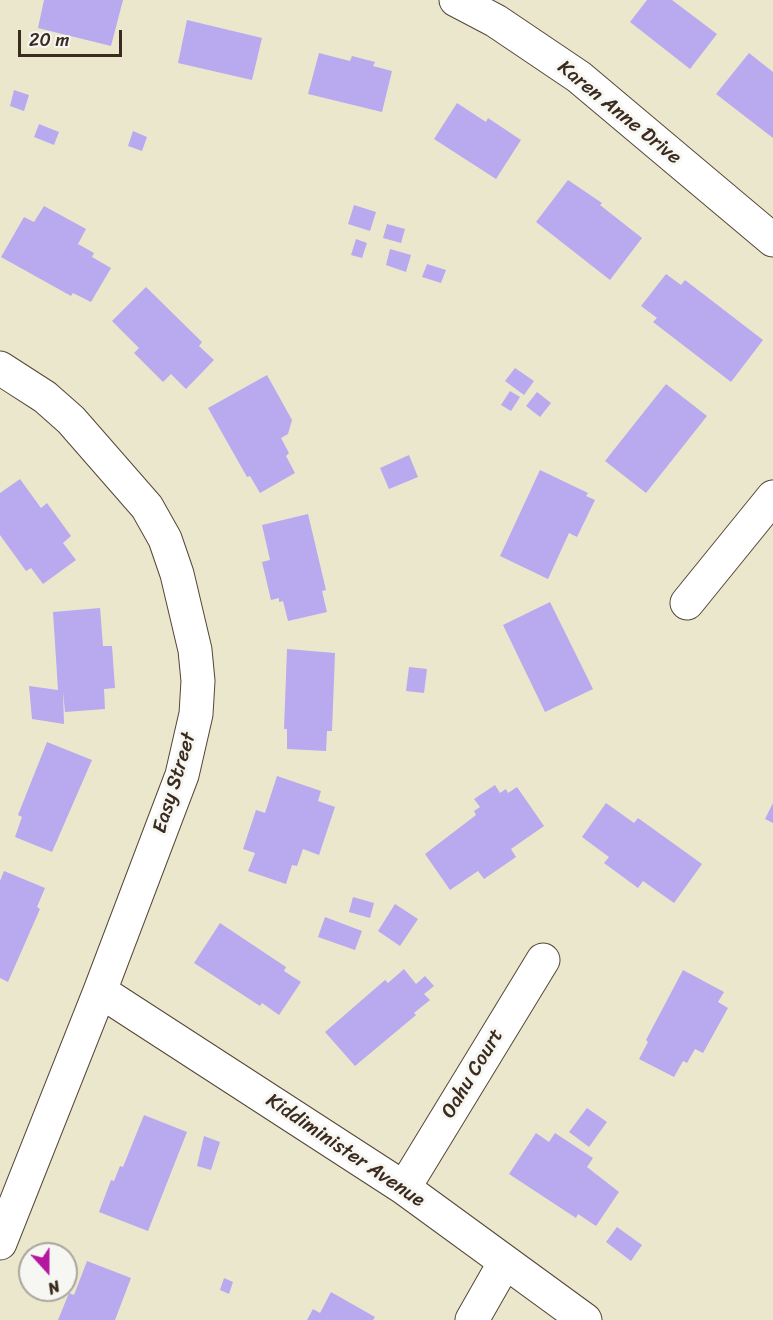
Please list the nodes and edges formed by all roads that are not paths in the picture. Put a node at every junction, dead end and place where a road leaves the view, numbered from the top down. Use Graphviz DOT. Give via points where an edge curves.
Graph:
graph roads {
  1 [pos="456,0"];
  2 [pos="773,240"];
  3 [pos="0,368"];
  4 [pos="773,497"];
  5 [pos="687,603"];
  6 [pos="543,960"];
  7 [pos="100,991"];
  8 [pos="404,1188"];
  9 [pos="0,1243"];
  10 [pos="505,1262"];
  11 [pos="472,1320"];
  12 [pos="585,1320"];
  1 -- 2 [label="street, Karen Anne Drive" via="496,21 579,77"];
  3 -- 7 [label="street, Easy Street" via="45,397 71,420 147,507 165,539 177,574 195,650 196,714 182,775"];
  4 -- 5 [label="street"];
  6 -- 8 [label="street, Oahu Court"];
  7 -- 8 [label="street, Kiddiminister Avenue"];
  7 -- 9 [label="street, Easy Street"];
  8 -- 10 [label="street, Kiddiminister Avenue"];
  10 -- 11 [label="street"];
  10 -- 12 [label="street, Kiddiminister Avenue"];
}
